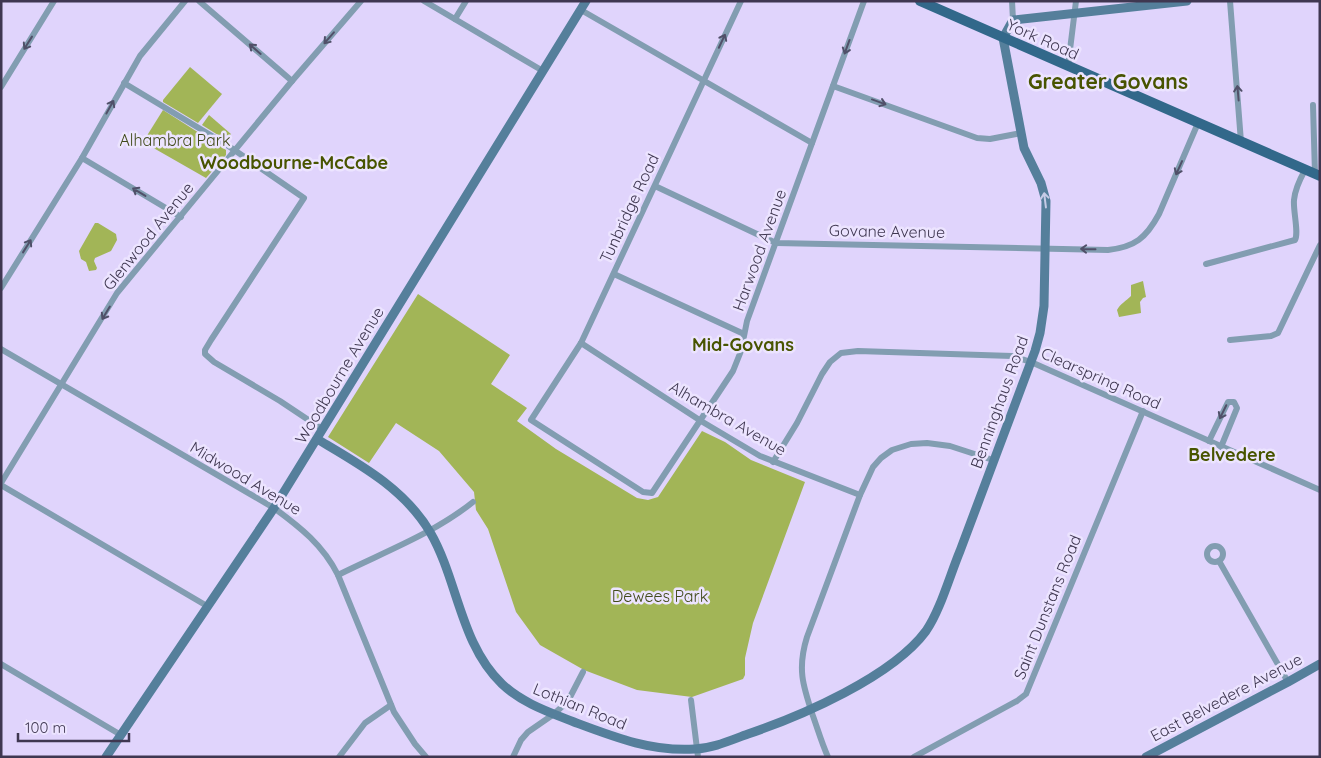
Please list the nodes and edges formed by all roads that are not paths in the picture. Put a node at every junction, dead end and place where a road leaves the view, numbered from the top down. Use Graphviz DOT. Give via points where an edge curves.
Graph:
graph roads {
  1 [pos="54,1"];
  2 [pos="185,1"];
  3 [pos="199,1"];
  4 [pos="361,1"];
  5 [pos="424,1"];
  6 [pos="466,1"];
  7 [pos="586,1"];
  8 [pos="741,1"];
  9 [pos="864,1"];
  10 [pos="920,1"];
  11 [pos="1012,1"];
  12 [pos="1076,1"];
  13 [pos="1187,1"];
  14 [pos="1230,1"];
  15 [pos="581,10"];
  16 [pos="1075,14"];
  17 [pos="455,19"];
  18 [pos="1013,20"];
  19 [pos="1003,38"];
  20 [pos="1068,66"];
  21 [pos="543,71"];
  22 [pos="704,80"];
  23 [pos="292,81"];
  24 [pos="124,83"];
  25 [pos="833,86"];
  26 [pos="1,87"];
  27 [pos="1313,105"];
  28 [pos="1198,123"];
  29 [pos="1021,133"];
  30 [pos="1241,142"];
  31 [pos="812,143"];
  32 [pos="235,152"];
  33 [pos="82,158"];
  34 [pos="1313,173"];
  35 [pos="655,186"];
  36 [pos="182,217"];
  37 [pos="776,242"];
  38 [pos="1320,245"];
  39 [pos="1045,248"];
  40 [pos="1206,264"];
  41 [pos="614,274"];
  42 [pos="1,288"];
  43 [pos="744,334"];
  44 [pos="1230,340"];
  45 [pos="581,343"];
  46 [pos="1,349"];
  47 [pos="1031,362"];
  48 [pos="60,385"];
  49 [pos="1142,411"];
  50 [pos="700,421"];
  51 [pos="322,429"];
  52 [pos="317,439"];
  53 [pos="1209,442"];
  54 [pos="1221,447"];
  55 [pos="993,460"];
  56 [pos="773,462"];
  57 [pos="1,484"];
  58 [pos="1320,490"];
  59 [pos="652,493"];
  60 [pos="860,495"];
  61 [pos="473,502"];
  62 [pos="274,508"];
  63 [pos="429,531"];
  64 [pos="1218,560"];
  65 [pos="338,575"];
  66 [pos="207,606"];
  67 [pos="1,664"];
  68 [pos="1320,664"];
  69 [pos="582,672"];
  70 [pos="1288,682"];
  71 [pos="692,700"];
  72 [pos="391,705"];
  73 [pos="811,710"];
  74 [pos="554,714"];
  75 [pos="121,735"];
  76 [pos="697,753"];
  77 [pos="106,757"];
  78 [pos="339,757"];
  79 [pos="426,757"];
  80 [pos="513,757"];
  81 [pos="828,757"];
  82 [pos="914,757"];
  83 [pos="1146,757"];
  1 -- 26 [label="street, one-way"];
  2 -- 24 [label="street" via="140,56"];
  23 -- 3 [label="street, one-way"];
  4 -- 23 [label="street, Glenwood Avenue, one-way"];
  5 -- 17 [label="street"];
  6 -- 17 [label="street"];
  7 -- 15 [label="street, Woodbourne Avenue"];
  22 -- 8 [label="street, Tunbridge Road, one-way"];
  9 -- 25 [label="street, Harwood Avenue, one-way"];
  10 -- 19 [label="main road, York Road"];
  11 -- 18 [label="street"];
  12 -- 16 [label="street"];
  13 -- 16 [label="street"];
  30 -- 14 [label="street, one-way"];
  15 -- 21 [label="street, Woodbourne Avenue"];
  15 -- 22 [label="street"];
  16 -- 18 [label="street"];
  16 -- 20 [label="street"];
  17 -- 21 [label="street"];
  18 -- 19 [label="street"];
  19 -- 20 [label="main road, York Road"];
  19 -- 29 [label="street, Benninghaus Road"];
  20 -- 28 [label="main road, York Road"];
  21 -- 51 [label="street, Woodbourne Avenue"];
  22 -- 31 [label="street"];
  22 -- 35 [label="street, Tunbridge Road"];
  23 -- 32 [label="street, Glenwood Avenue"];
  24 -- 32 [label="street"];
  33 -- 24 [label="street, one-way"];
  25 -- 29 [label="street, one-way" via="977,138"];
  25 -- 31 [label="street, Harwood Avenue"];
  27 -- 34 [label="street"];
  28 -- 30 [label="main road, York Road"];
  28 -- 39 [label="street, Govane Avenue, one-way" via="1155,222 1146,234 1121,249"];
  39 -- 29 [label="street, Benninghaus Road, one-way" via="1046,200"];
  30 -- 34 [label="main road, York Road"];
  31 -- 37 [label="street, Harwood Avenue"];
  32 -- 36 [label="street, Glenwood Avenue"];
  32 -- 51 [label="street" via="304,198 205,354"];
  36 -- 33 [label="street, one-way"];
  42 -- 33 [label="street, one-way"];
  34 -- 40 [label="street" via="1296,188 1294,217 1298,236 1295,240"];
  35 -- 37 [label="street, Govane Avenue"];
  35 -- 41 [label="street, Tunbridge Road"];
  36 -- 48 [label="street, Glenwood Avenue, one-way" via="117,293"];
  37 -- 39 [label="street, Govane Avenue"];
  37 -- 43 [label="street, Harwood Avenue"];
  38 -- 44 [label="street" via="1278,334"];
  39 -- 47 [label="street, Benninghaus Road" via="1043,318"];
  41 -- 43 [label="street"];
  41 -- 45 [label="street, Tunbridge Road"];
  43 -- 50 [label="street, Harwood Avenue" via="737,363"];
  45 -- 50 [label="street, Alhambra Avenue"];
  45 -- 59 [label="street, Tunbridge Road" via="531,420 643,492"];
  46 -- 48 [label="street, Midwood Avenue"];
  47 -- 49 [label="street, Clearspring Road"];
  47 -- 55 [label="street, Benninghaus Road"];
  47 -- 56 [label="street, Clearspring Road" via="1012,356 858,350 841,353 822,374 798,423"];
  48 -- 57 [label="street, Glenwood Avenue"];
  48 -- 62 [label="street, Midwood Avenue"];
  49 -- 53 [label="street, Clearspring Road"];
  49 -- 82 [label="street, Saint Dunstans Road" via="1026,694"];
  50 -- 56 [label="street, Alhambra Avenue"];
  50 -- 59 [label="street, Harwood Avenue"];
  51 -- 52 [label="street, Woodbourne Avenue"];
  52 -- 62 [label="street, Woodbourne Avenue"];
  52 -- 63 [label="street, Lothian Road" via="389,485"];
  53 -- 54 [label="street, Clearspring Road"];
  54 -- 53 [label="street, one-way" via="1237,408 1234,402 1228,402 1224,408"];
  54 -- 58 [label="street, Clearspring Road"];
  55 -- 60 [label="street" via="938,443 904,446 892,450 873,467"];
  55 -- 73 [label="street, Benninghaus Road" via="925,632 895,662"];
  56 -- 60 [label="street, Alhambra Avenue"];
  57 -- 66 [label="street"];
  60 -- 73 [label="street" via="802,656 801,674"];
  61 -- 63 [label="street"];
  62 -- 65 [label="street, Midwood Avenue" via="314,539"];
  62 -- 66 [label="street, Woodbourne Avenue"];
  63 -- 65 [label="street"];
  63 -- 74 [label="street, Lothian Road" via="483,661 515,695"];
  64 -- 70 [label="street"];
  65 -- 72 [label="street, Midwood Avenue"];
  66 -- 75 [label="street, Woodbourne Avenue"];
  67 -- 75 [label="street"];
  68 -- 70 [label="street, East Belvedere Avenue"];
  69 -- 74 [label="street" via="568,701"];
  70 -- 83 [label="street, East Belvedere Avenue"];
  71 -- 76 [label="street"];
  72 -- 78 [label="street" via="365,723"];
  72 -- 79 [label="street, Midwood Avenue" via="400,723"];
  73 -- 76 [label="street, Lothian Road"];
  73 -- 81 [label="street"];
  74 -- 76 [label="street, Lothian Road" via="628,742"];
  74 -- 80 [label="street" via="528,732"];
  75 -- 77 [label="street, Woodbourne Avenue"];
}
